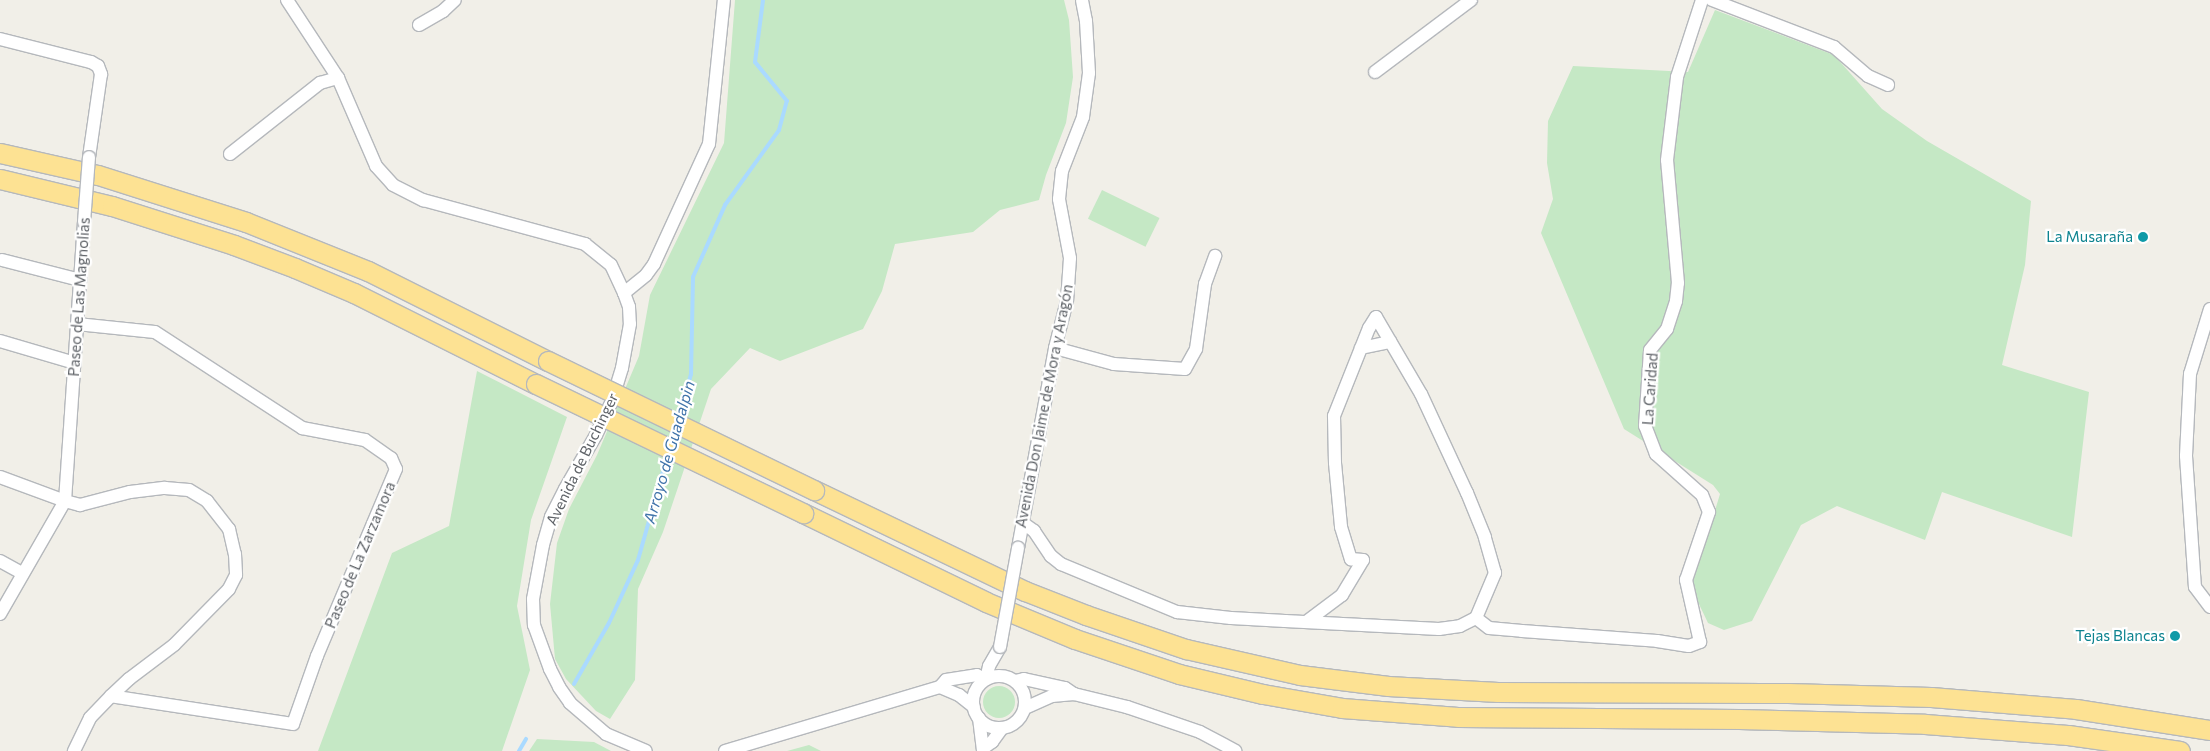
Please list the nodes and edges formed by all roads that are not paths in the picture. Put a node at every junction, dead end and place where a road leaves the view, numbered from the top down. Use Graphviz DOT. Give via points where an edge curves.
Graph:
graph roads {
  1 [pos="287,0"];
  2 [pos="455,0"];
  3 [pos="724,0"];
  4 [pos="1082,0"];
  5 [pos="1471,0"];
  6 [pos="1702,0"];
  7 [pos="1712,0"];
  8 [pos="419,25"];
  9 [pos="0,39"];
  10 [pos="1375,72"];
  11 [pos="338,78"];
  12 [pos="1888,84"];
  13 [pos="0,153"];
  14 [pos="230,154"];
  15 [pos="0,179"];
  16 [pos="1215,256"];
  17 [pos="2,260"];
  18 [pos="80,280"];
  19 [pos="624,293"];
  20 [pos="2210,309"];
  21 [pos="77,324"];
  22 [pos="0,342"];
  23 [pos="1390,342"];
  24 [pos="1055,348"];
  25 [pos="1360,348"];
  26 [pos="74,363"];
  27 [pos="0,477"];
  28 [pos="64,501"];
  29 [pos="1022,522"];
  30 [pos="0,561"];
  31 [pos="23,574"];
  32 [pos="2210,606"];
  33 [pos="0,614"];
  34 [pos="1476,618"];
  35 [pos="1306,622"];
  36 [pos="1000,647"];
  37 [pos="986,680"];
  38 [pos="1013,680"];
  39 [pos="940,686"];
  40 [pos="1074,694"];
  41 [pos="112,696"];
  42 [pos="1025,708"];
  43 [pos="976,712"];
  44 [pos="1002,728"];
  45 [pos="2210,730"];
  46 [pos="984,749"];
  47 [pos="74,751"];
  48 [pos="646,751"];
  49 [pos="725,751"];
  50 [pos="1235,751"];
  51 [pos="2180,751"];
  1 -- 11 [label="street, Avenida de Buchinger"];
  2 -- 8 [label="street" via="444,11"];
  3 -- 19 [label="street" via="709,144 654,264 646,276"];
  4 -- 24 [label="street, Avenida Don Jaime de Mora y Aragón" via="1089,73 1083,118 1062,171 1059,199 1070,258 1067,301"];
  5 -- 10 [label="street"];
  6 -- 34 [label="street, La Caridad" via="1677,77 1667,160 1678,282 1667,329 1650,350 1645,426 1656,454 1702,495 1709,512 1686,580 1700,642 1689,646 1489,628"];
  7 -- 12 [label="street" via="1834,47 1868,76"];
  9 -- 18 [label="street, Paseo de Las Magnolias, bridge" via="91,62 98,66 101,74 88,157"];
  11 -- 14 [label="street" via="320,83"];
  11 -- 19 [label="street, Avenida de Buchinger" via="376,166 393,185 423,200 585,244 611,265"];
  13 -- 45 [label="highway, bridge" via="98,175 246,222 368,271 1025,591 1186,649 1300,675 1388,686 1498,692 1932,697 2076,709"];
  15 -- 51 [label="highway, bridge" via="112,206 295,268 354,293 986,602 1084,642 1179,674 1342,708 1458,717 1925,724 2068,735"];
  16 -- 24 [label="street" via="1205,284 1196,349 1185,369 1114,364"];
  17 -- 18 [label="street"];
  18 -- 21 [label="street, Paseo de Las Magnolias"];
  19 -- 48 [label="street, Avenida de Buchinger" via="630,324 622,368 596,435 551,517 533,599 534,625 553,675 570,703 606,734"];
  20 -- 32 [label="street" via="2190,374 2186,456 2195,587"];
  21 -- 26 [label="street, Paseo de Las Magnolias"];
  21 -- 41 [label="street, Paseo de La Zarzamora" via="156,332 302,428 365,440 392,458 396,469 317,656 292,724"];
  22 -- 26 [label="street"];
  23 -- 25 [label="street"];
  23 -- 25 [label="street" via="1376,317"];
  23 -- 34 [label="street" via="1421,394 1485,537 1495,574"];
  24 -- 29 [label="street, Avenida Don Jaime de Mora y Aragón"];
  25 -- 35 [label="street" via="1334,416 1341,527 1351,559 1363,560 1342,595"];
  26 -- 28 [label="street, Paseo de Las Magnolias"];
  27 -- 28 [label="street"];
  28 -- 31 [label="street, Paseo de Las Magnolias"];
  28 -- 41 [label="street" via="80,505 130,492 165,488 189,490 207,501 230,529 236,575 229,589 174,645"];
  29 -- 35 [label="street" via="1034,531 1050,556 1061,564 1159,606 1196,614"];
  29 -- 36 [label="street, Avenida Don Jaime de Mora y Aragón, bridge"];
  30 -- 31 [label="street"];
  31 -- 33 [label="street, Paseo de Las Magnolias"];
  34 -- 35 [label="street" via="1460,626 1439,629"];
  36 -- 37 [label="street" via="989,666"];
  36 -- 38 [label="street" via="1004,664"];
  37 -- 38 [label="street" via="999,676"];
  37 -- 39 [label="street" via="977,674 946,680"];
  37 -- 43 [label="street" via="974,694"];
  38 -- 40 [label="street" via="1024,679 1065,688"];
  38 -- 42 [label="street" via="1023,691"];
  39 -- 43 [label="street" via="959,695"];
  39 -- 49 [label="street"];
  40 -- 42 [label="street" via="1052,696"];
  40 -- 50 [label="street" via="1127,707 1200,732"];
  41 -- 47 [label="street" via="90,718"];
  42 -- 44 [label="street" via="1014,723"];
  43 -- 44 [label="street" via="989,726"];
  43 -- 46 [label="street"];
  44 -- 46 [label="street"];
}
